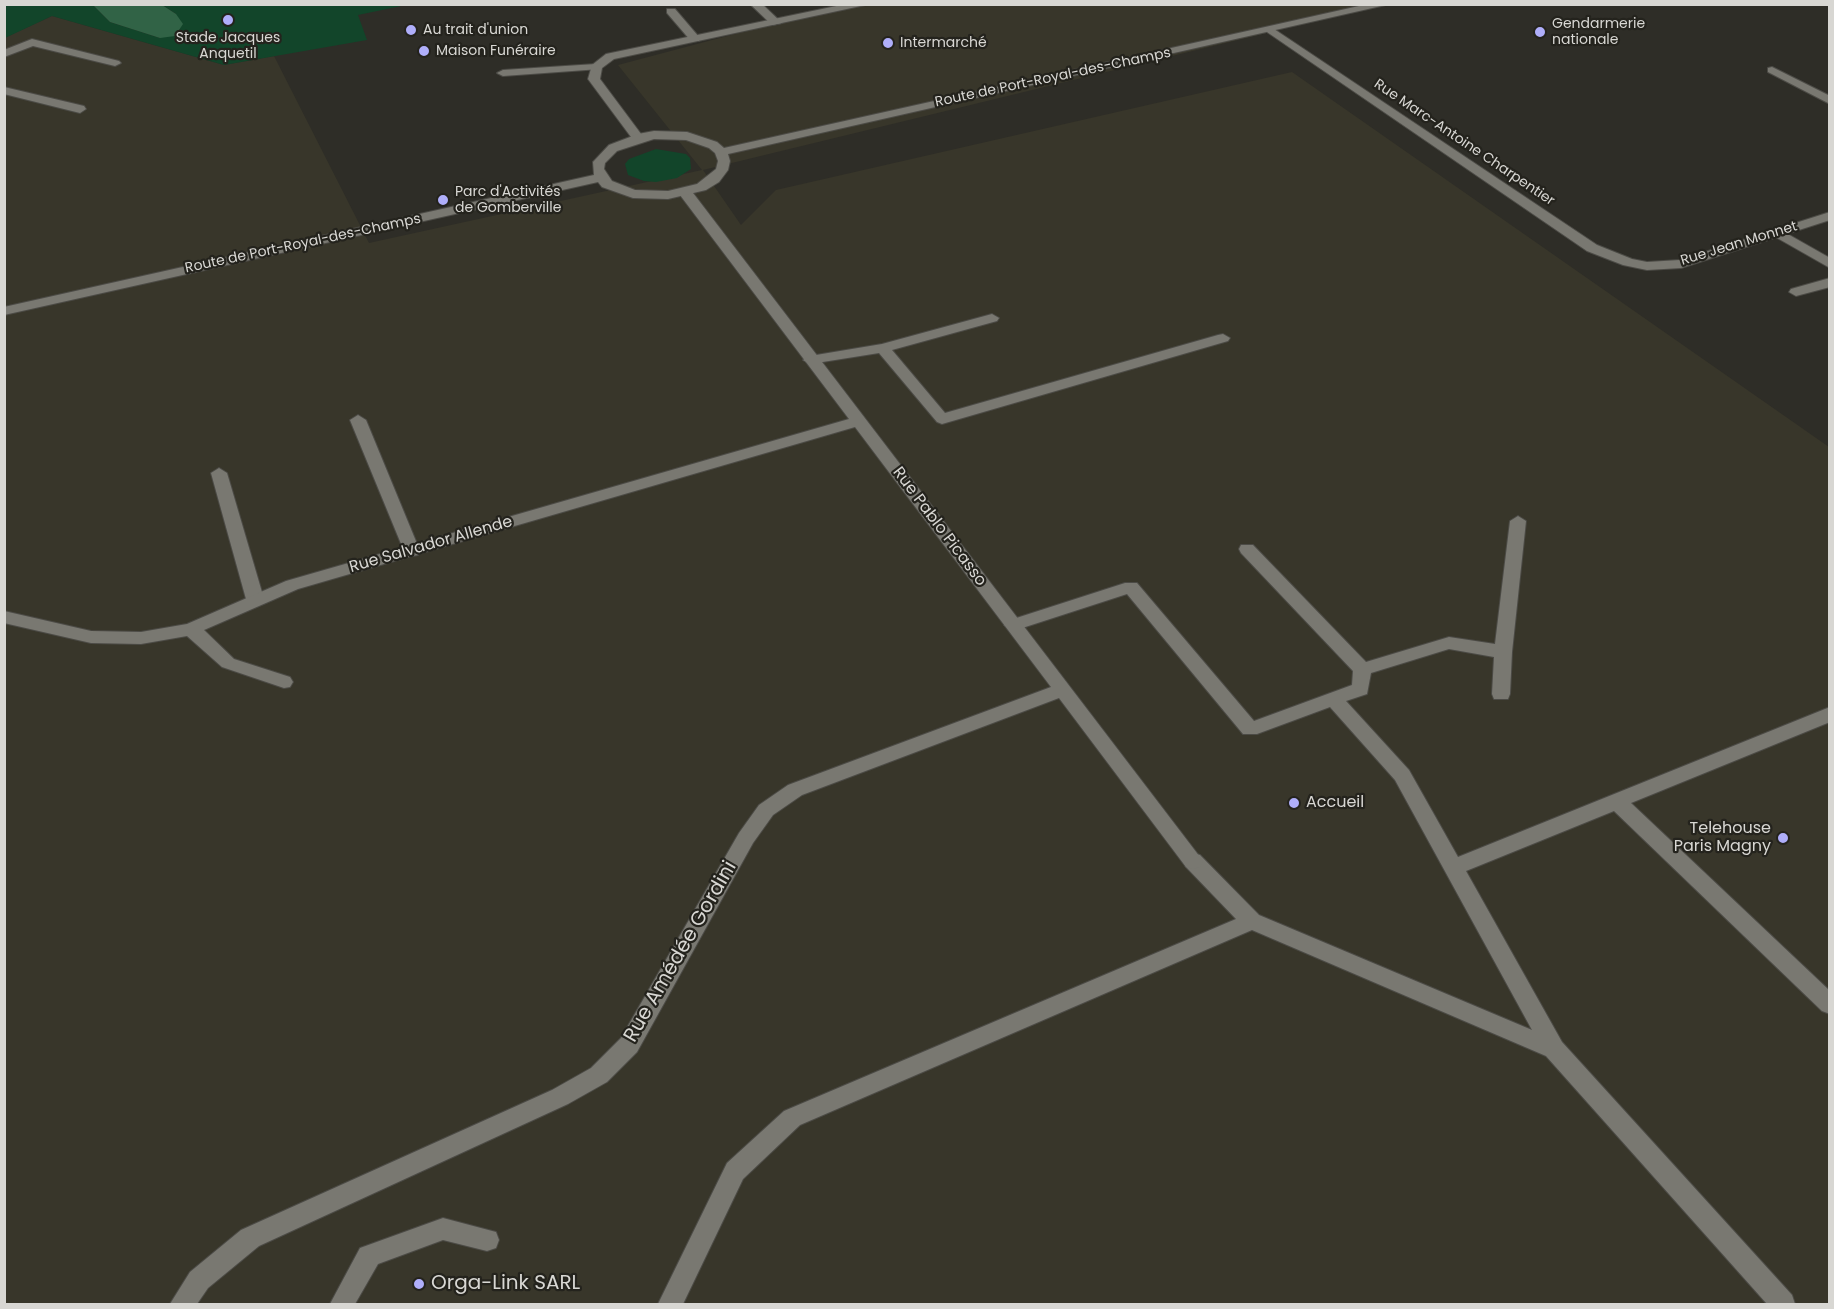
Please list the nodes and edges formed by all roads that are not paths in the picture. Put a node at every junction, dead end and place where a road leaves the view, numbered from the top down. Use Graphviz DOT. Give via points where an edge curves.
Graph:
graph roads {
  1 [pos="755,4"];
  2 [pos="865,4"];
  3 [pos="1385,4"];
  4 [pos="851,6"];
  5 [pos="671,11"];
  6 [pos="776,23"];
  7 [pos="1270,30"];
  8 [pos="695,39"];
  9 [pos="4,54"];
  10 [pos="115,63"];
  11 [pos="596,67"];
  12 [pos="1773,70"];
  13 [pos="503,73"];
  14 [pos="4,90"];
  15 [pos="1830,101"];
  16 [pos="80,109"];
  17 [pos="638,138"];
  18 [pos="721,152"];
  19 [pos="601,177"];
  20 [pos="685,192"];
  21 [pos="1830,216"];
  22 [pos="1777,232"];
  23 [pos="1830,264"];
  24 [pos="1647,266"];
  25 [pos="1830,282"];
  26 [pos="1796,292"];
  27 [pos="4,311"];
  28 [pos="992,318"];
  29 [pos="1222,338"];
  30 [pos="883,348"];
  31 [pos="810,360"];
  32 [pos="358,420"];
  33 [pos="858,421"];
  34 [pos="219,473"];
  35 [pos="1518,521"];
  36 [pos="1247,549"];
  37 [pos="412,551"];
  38 [pos="255,598"];
  39 [pos="4,617"];
  40 [pos="1013,625"];
  41 [pos="191,629"];
  42 [pos="1503,652"];
  43 [pos="1362,669"];
  44 [pos="284,682"];
  45 [pos="1063,690"];
  46 [pos="1501,694"];
  47 [pos="1333,699"];
  48 [pos="1830,714"];
  49 [pos="1616,801"];
  50 [pos="1453,868"];
  51 [pos="1251,921"];
  52 [pos="1830,1005"];
  53 [pos="1554,1049"];
  54 [pos="487,1240"];
  55 [pos="182,1305"];
  56 [pos="342,1305"];
  57 [pos="670,1305"];
  58 [pos="1782,1305"];
  1 -- 6 [label="street"];
  2 -- 4 [label="street"];
  3 -- 7 [label="street, Route de Port-Royal-des-Champs"];
  4 -- 6 [label="street"];
  5 -- 8 [label="street"];
  6 -- 8 [label="street"];
  7 -- 18 [label="street, Route de Port-Royal-des-Champs"];
  7 -- 24 [label="street, Rue Marc-Antoine Charpentier" via="1592,248"];
  8 -- 11 [label="street" via="610,57"];
  9 -- 10 [label="street" via="32,42"];
  11 -- 13 [label="street"];
  11 -- 17 [label="street" via="594,79"];
  12 -- 15 [label="street"];
  14 -- 16 [label="street"];
  17 -- 18 [label="street" via="687,136"];
  17 -- 19 [label="street" via="605,154 598,169"];
  18 -- 20 [label="street" via="722,170 714,179"];
  19 -- 20 [label="street" via="607,184 633,194"];
  19 -- 27 [label="street, Route de Port-Royal-des-Champs"];
  20 -- 31 [label="street, Rue Pablo Picasso"];
  21 -- 22 [label="street, Rue Jean Monnet"];
  22 -- 23 [label="street"];
  22 -- 24 [label="street, Rue Jean Monnet" via="1681,264"];
  25 -- 26 [label="street"];
  28 -- 30 [label="street"];
  29 -- 30 [label="street" via="942,418"];
  30 -- 31 [label="street"];
  31 -- 33 [label="street, Rue Pablo Picasso"];
  32 -- 37 [label="street"];
  33 -- 37 [label="street, Rue Salvador Allende"];
  33 -- 40 [label="street, Rue Pablo Picasso"];
  34 -- 38 [label="street"];
  35 -- 42 [label="street"];
  36 -- 43 [label="street"];
  37 -- 38 [label="street, Rue Salvador Allende"];
  38 -- 41 [label="street, Rue Salvador Allende"];
  39 -- 41 [label="street, Rue Salvador Allende" via="91,637 141,638"];
  40 -- 45 [label="street, Rue Pablo Picasso"];
  40 -- 47 [label="street" via="1131,587 1250,729"];
  41 -- 44 [label="street" via="228,663"];
  42 -- 43 [label="street" via="1449,643"];
  42 -- 46 [label="street"];
  43 -- 47 [label="street" via="1361,689"];
  45 -- 51 [label="street, Rue Pablo Picasso" via="1193,861"];
  45 -- 55 [label="street, Rue Amédée Gordini" via="795,790 766,810 746,838 629,1045 599,1075 560,1097 250,1238 199,1280"];
  47 -- 50 [label="street" via="1402,775"];
  48 -- 49 [label="street"];
  49 -- 50 [label="street"];
  49 -- 52 [label="street"];
  50 -- 53 [label="street"];
  51 -- 53 [label="street"];
  51 -- 57 [label="street" via="792,1118 735,1171"];
  53 -- 58 [label="street"];
  54 -- 56 [label="street" via="443,1229 369,1256"];
}
